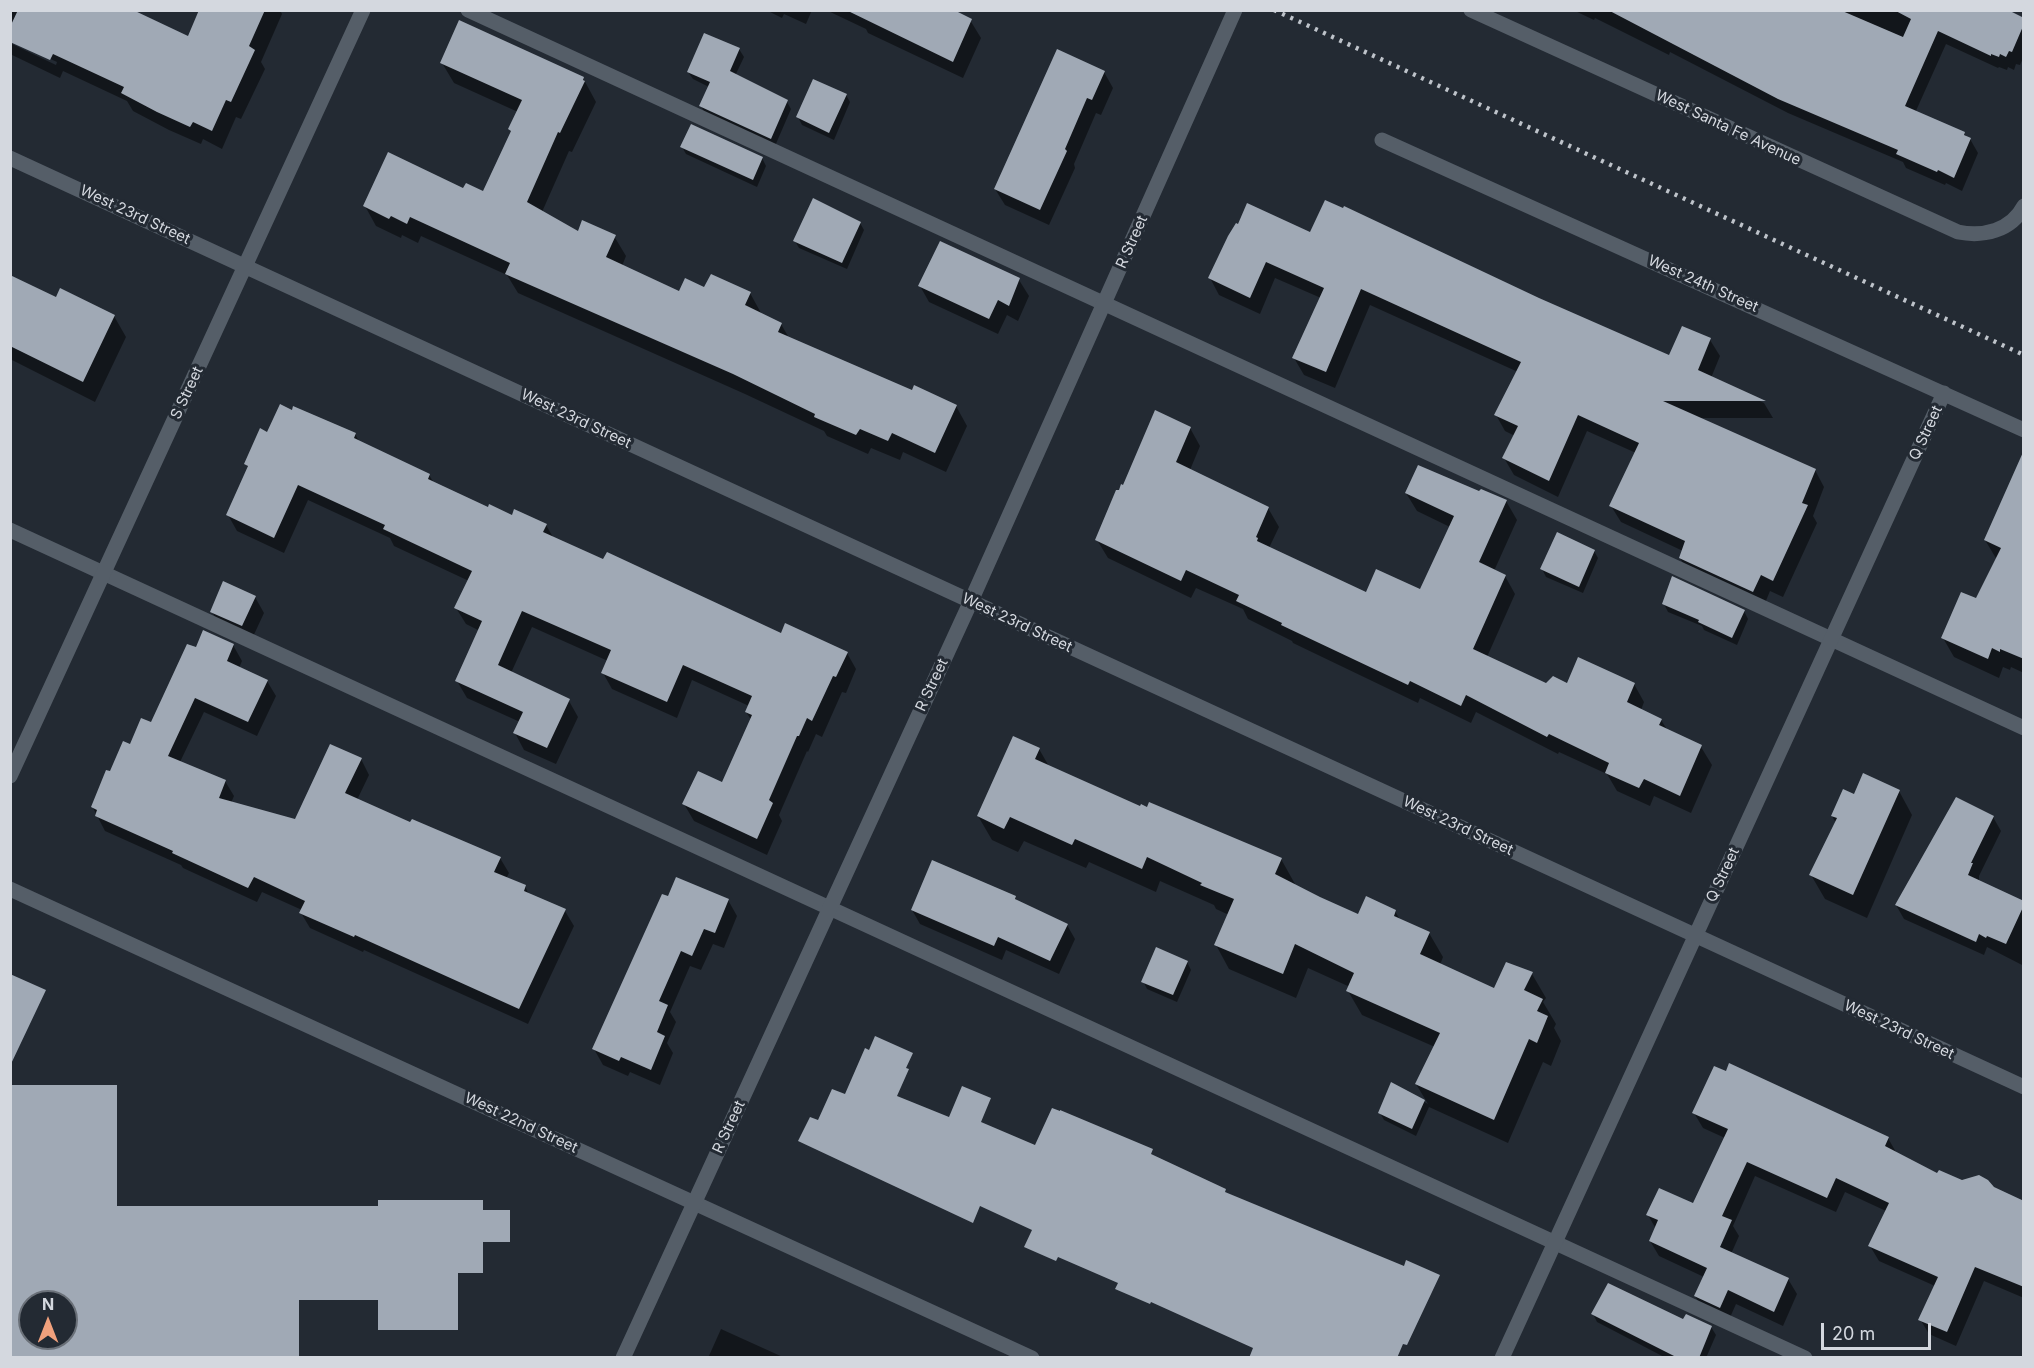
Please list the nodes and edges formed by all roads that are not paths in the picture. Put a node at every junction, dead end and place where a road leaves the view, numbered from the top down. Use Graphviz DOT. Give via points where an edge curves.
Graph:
graph roads {
  1 [pos="363,10"];
  2 [pos="468,10"];
  3 [pos="1235,10"];
  4 [pos="1471,10"];
  5 [pos="1382,140"];
  6 [pos="10,158"];
  7 [pos="2024,206"];
  8 [pos="245,266"];
  9 [pos="1105,303"];
  10 [pos="1944,393"];
  11 [pos="2024,429"];
  12 [pos="10,530"];
  13 [pos="104,573"];
  14 [pos="971,601"];
  15 [pos="1831,639"];
  16 [pos="2024,728"];
  17 [pos="10,776"];
  18 [pos="10,889"];
  19 [pos="829,908"];
  20 [pos="1695,936"];
  21 [pos="2024,1087"];
  22 [pos="694,1203"];
  23 [pos="1554,1242"];
  24 [pos="623,1358"];
  25 [pos="1032,1358"];
  26 [pos="1502,1358"];
  27 [pos="1805,1358"];
  1 -- 8 [label="street, S Street"];
  2 -- 9 [label="street"];
  3 -- 9 [label="street, R Street"];
  4 -- 7 [label="street, West Santa Fe Avenue" via="1948,229 1968,234 1989,232 2007,225"];
  5 -- 10 [label="street, West 24th Street"];
  6 -- 8 [label="street, West 23rd Street"];
  8 -- 13 [label="street, S Street"];
  8 -- 14 [label="street, West 23rd Street"];
  9 -- 14 [label="street, R Street"];
  9 -- 15 [label="street"];
  10 -- 11 [label="street, West 24th Street"];
  10 -- 15 [label="street, Q Street"];
  12 -- 13 [label="street"];
  13 -- 17 [label="street, S Street"];
  13 -- 19 [label="street"];
  14 -- 19 [label="street, R Street"];
  14 -- 20 [label="street, West 23rd Street"];
  15 -- 16 [label="street"];
  15 -- 20 [label="street, Q Street"];
  18 -- 22 [label="street, West 22nd Street"];
  19 -- 22 [label="street, R Street"];
  19 -- 23 [label="street"];
  20 -- 21 [label="street, West 23rd Street"];
  20 -- 23 [label="street, Q Street"];
  22 -- 24 [label="street, R Street"];
  22 -- 25 [label="street, West 22nd Street"];
  23 -- 26 [label="street, Q Street"];
  23 -- 27 [label="street"];
}
